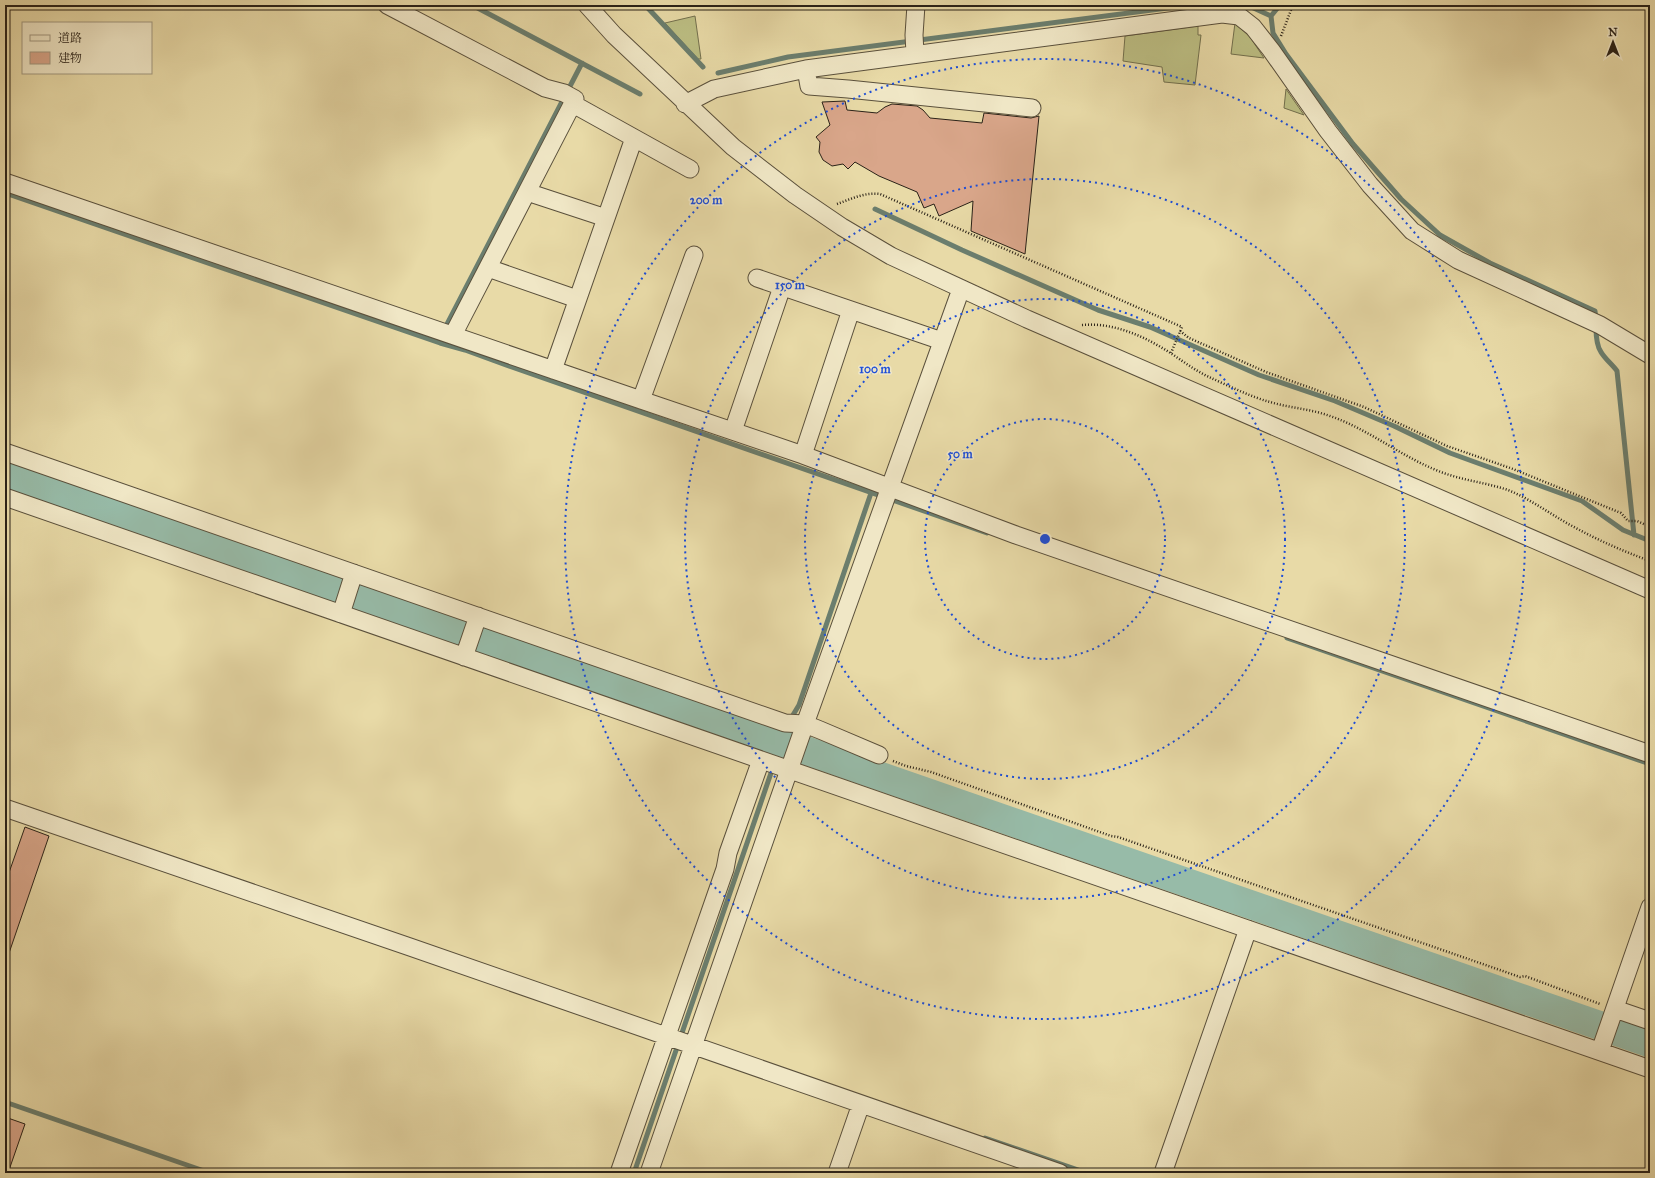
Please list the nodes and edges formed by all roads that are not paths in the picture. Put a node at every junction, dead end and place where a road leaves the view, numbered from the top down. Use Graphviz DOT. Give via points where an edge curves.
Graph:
graph roads {
  1 [pos="388,5"];
  2 [pos="587,5"];
  3 [pos="916,5"];
  4 [pos="914,45"];
  5 [pos="806,68"];
  6 [pos="569,97"];
  7 [pos="685,104"];
  8 [pos="1032,108"];
  9 [pos="634,138"];
  10 [pos="690,169"];
  11 [pos="5,182"];
  12 [pos="527,192"];
  13 [pos="606,218"];
  14 [pos="694,255"];
  15 [pos="488,268"];
  16 [pos="757,278"];
  17 [pos="782,287"];
  18 [pos="961,289"];
  19 [pos="577,299"];
  20 [pos="851,310"];
  21 [pos="447,333"];
  22 [pos="942,341"];
  23 [pos="1650,354"];
  24 [pos="553,370"];
  25 [pos="641,400"];
  26 [pos="733,431"];
  27 [pos="5,452"];
  28 [pos="803,455"];
  29 [pos="886,496"];
  30 [pos="5,497"];
  31 [pos="353,576"];
  32 [pos="1650,590"];
  33 [pos="343,608"];
  34 [pos="476,620"];
  35 [pos="466,651"];
  36 [pos="804,729"];
  37 [pos="1650,754"];
  38 [pos="879,755"];
  39 [pos="761,760"];
  40 [pos="792,764"];
  41 [pos="5,808"];
  42 [pos="1650,907"];
  43 [pos="1248,929"];
  44 [pos="1650,1020"];
  45 [pos="1608,1030"];
  46 [pos="676,1037"];
  47 [pos="1650,1069"];
  48 [pos="861,1104"];
  49 [pos="619,1173"];
  50 [pos="649,1173"];
  51 [pos="837,1173"];
  52 [pos="1060,1173"];
  53 [pos="1163,1173"];
  1 -- 6 [label="street" via="545,88"];
  2 -- 7 [label="street" via="614,36"];
  3 -- 4 [label="street"];
  4 -- 5 [label="street"];
  4 -- 23 [label="street" via="1222,14 1239,16 1253,27 1272,50 1328,131 1370,185 1412,231 1458,260 1596,323"];
  5 -- 7 [label="street" via="714,89"];
  5 -- 8 [label="street" via="809,86"];
  6 -- 9 [label="street"];
  6 -- 12 [label="street"];
  7 -- 18 [label="street" via="733,147 795,195 842,227 891,256"];
  9 -- 10 [label="street"];
  9 -- 13 [label="street"];
  11 -- 21 [label="street"];
  12 -- 13 [label="street"];
  12 -- 15 [label="street"];
  13 -- 19 [label="street"];
  14 -- 25 [label="street"];
  15 -- 19 [label="street"];
  15 -- 21 [label="street"];
  16 -- 17 [label="street"];
  17 -- 20 [label="street"];
  17 -- 26 [label="street"];
  18 -- 22 [label="street"];
  18 -- 32 [label="street"];
  19 -- 24 [label="street"];
  20 -- 22 [label="street"];
  20 -- 28 [label="street"];
  21 -- 24 [label="street"];
  22 -- 29 [label="street"];
  24 -- 25 [label="street"];
  25 -- 26 [label="street"];
  26 -- 28 [label="street"];
  27 -- 31 [label="street"];
  28 -- 29 [label="street"];
  29 -- 36 [label="street"];
  29 -- 37 [label="street" via="1024,538"];
  30 -- 33 [label="street"];
  31 -- 33 [label="street"];
  31 -- 34 [label="street"];
  33 -- 35 [label="street"];
  34 -- 35 [label="street"];
  34 -- 36 [label="street"];
  35 -- 39 [label="street"];
  36 -- 38 [label="street" via="820,730"];
  36 -- 40 [label="street"];
  39 -- 40 [label="street"];
  39 -- 46 [label="street" via="728,853"];
  40 -- 43 [label="street"];
  40 -- 46 [label="street"];
  41 -- 46 [label="street"];
  42 -- 45 [label="street"];
  43 -- 45 [label="street"];
  43 -- 53 [label="street"];
  44 -- 45 [label="street"];
  45 -- 47 [label="street"];
  46 -- 48 [label="street"];
  46 -- 49 [label="street"];
  46 -- 50 [label="street"];
  48 -- 51 [label="street"];
  48 -- 52 [label="street"];
}
